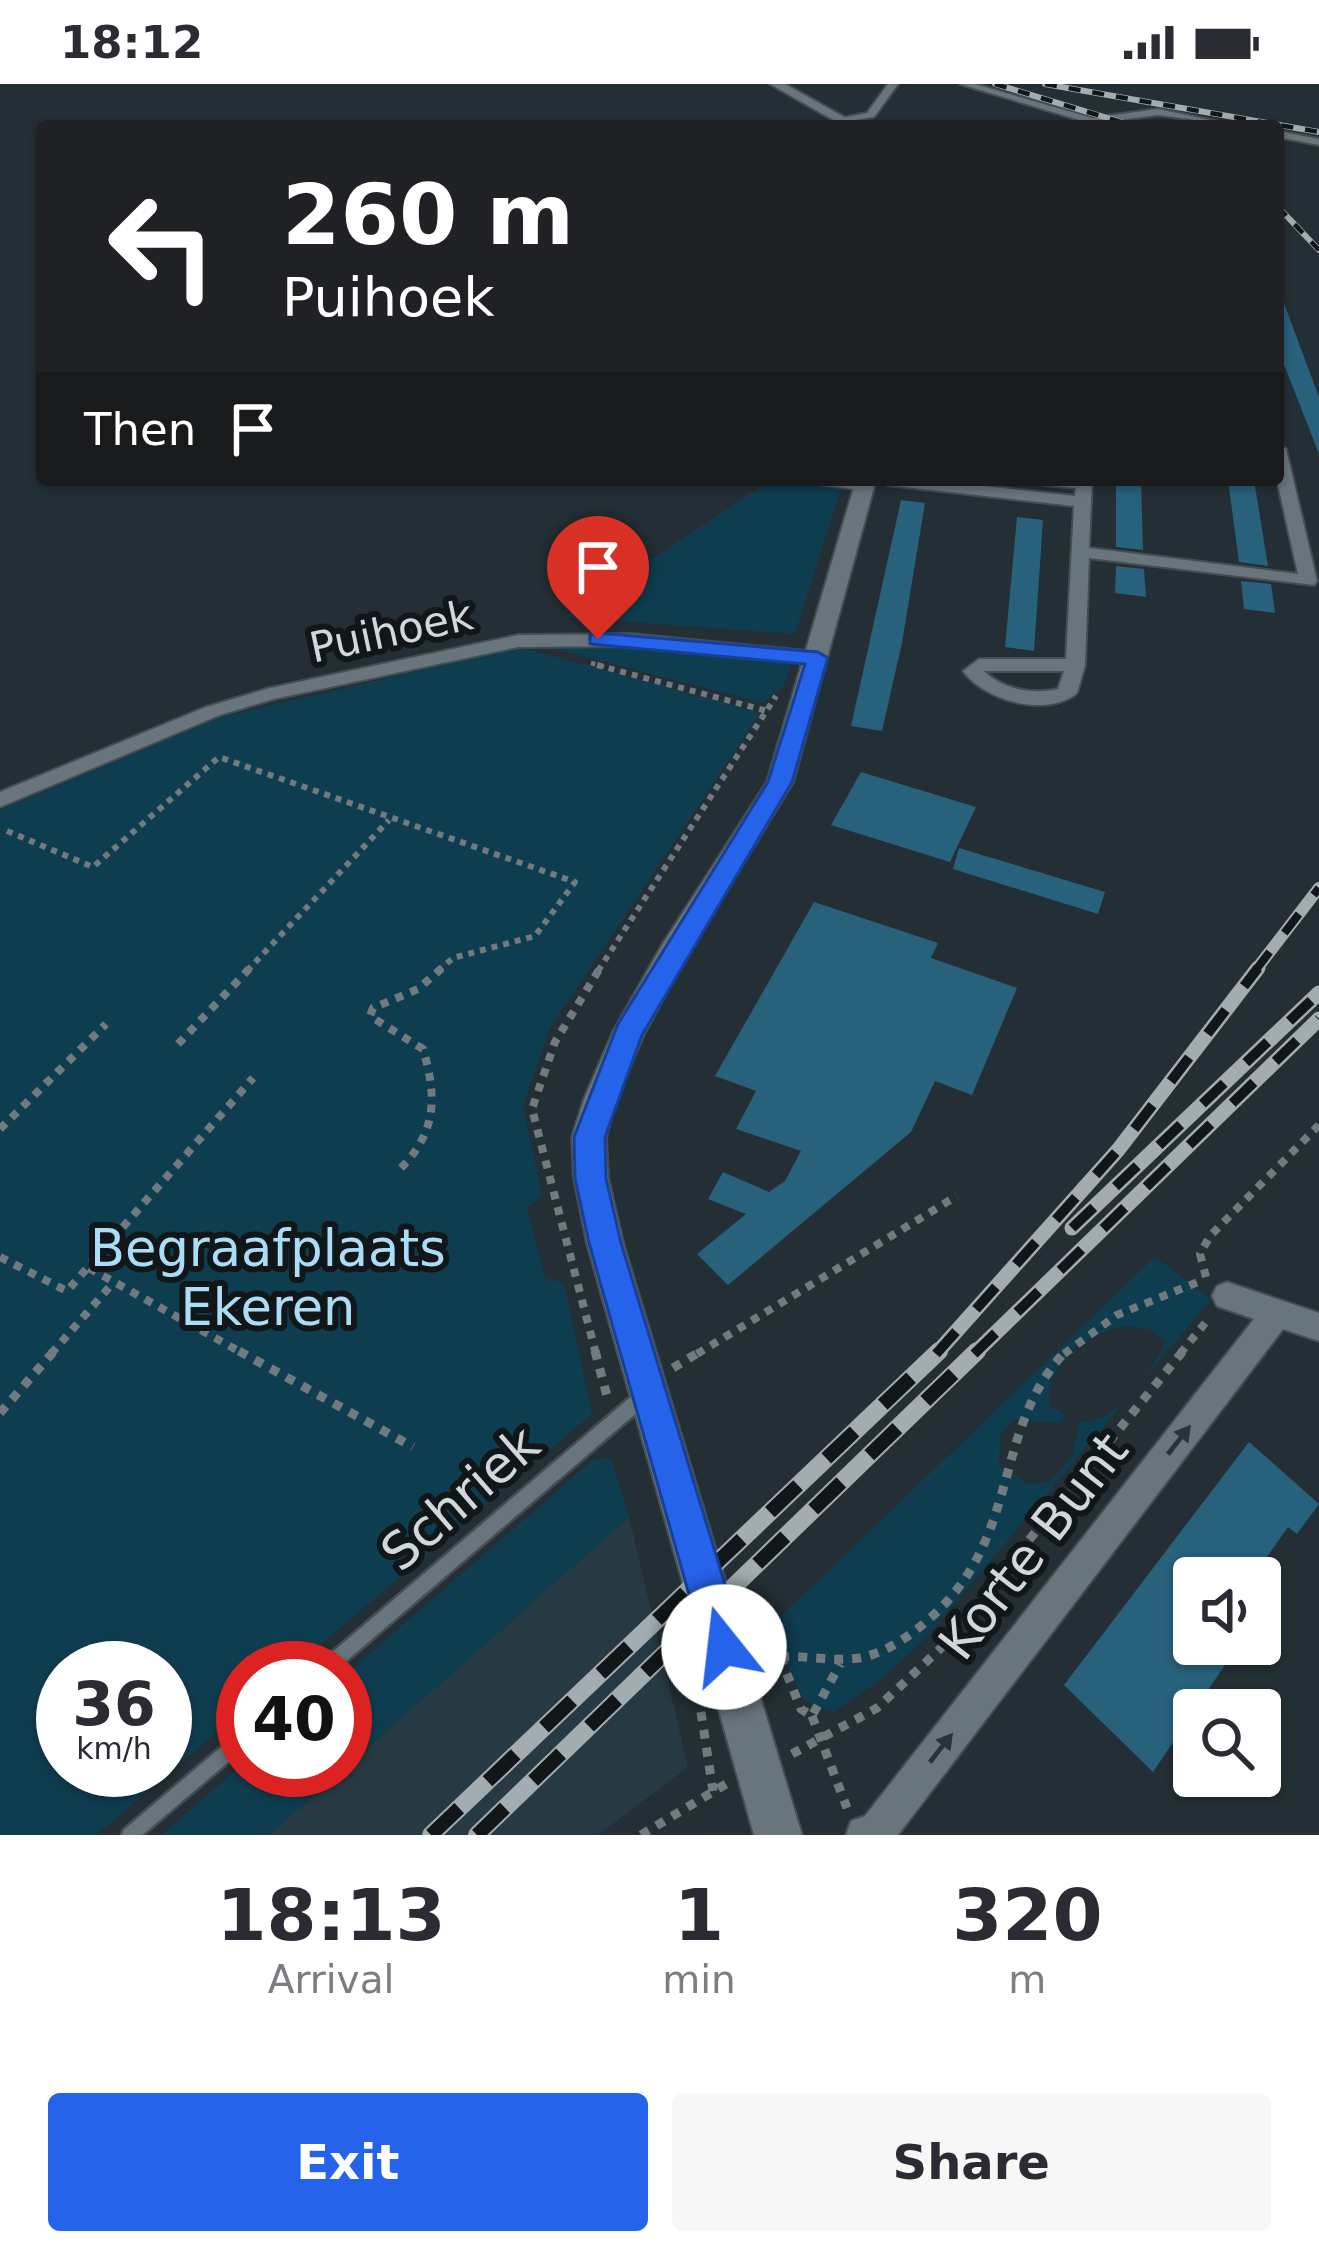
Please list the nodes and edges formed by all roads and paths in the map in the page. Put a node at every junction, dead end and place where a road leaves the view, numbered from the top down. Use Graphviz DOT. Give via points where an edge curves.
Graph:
graph roads {
  1 [pos="776,84"];
  2 [pos="893,84"];
  3 [pos="965,84"];
  4 [pos="844,120"];
  5 [pos="858,120"];
  6 [pos="1094,120"];
  7 [pos="1201,120"];
  8 [pos="1284,135"];
  9 [pos="1319,142"];
  10 [pos="1284,474"];
  11 [pos="871,486"];
  12 [pos="1013,486"];
  13 [pos="1084,488"];
  14 [pos="1082,552"];
  15 [pos="808,657"];
  16 [pos="588,662"];
  17 [pos="1076,665"];
  18 [pos="767,711"];
  19 [pos="0,800"];
  20 [pos="389,820"];
  21 [pos="7,831"];
  22 [pos="106,1024"];
  23 [pos="178,1044"];
  24 [pos="253,1078"];
  25 [pos="1319,1125"];
  26 [pos="0,1130"];
  27 [pos="401,1168"];
  28 [pos="957,1196"];
  29 [pos="0,1257"];
  30 [pos="88,1268"];
  31 [pos="113,1283"];
  32 [pos="1216,1288"];
  33 [pos="1277,1313"];
  34 [pos="1319,1327"];
  35 [pos="633,1405"];
  36 [pos="0,1413"];
  37 [pos="412,1447"];
  38 [pos="764,1625"];
  39 [pos="358,1641"];
  40 [pos="780,1657"];
  41 [pos="840,1662"];
  42 [pos="701,1703"];
  43 [pos="812,1716"];
  44 [pos="821,1741"];
  45 [pos="216,1762"];
  46 [pos="731,1782"];
  47 [pos="858,1826"];
  48 [pos="130,1835"];
  49 [pos="641,1835"];
  50 [pos="778,1835"];
  1 -- 4 [label="street"];
  2 -- 5 [label="street"];
  3 -- 6 [label="street"];
  6 -- 7 [label="street" via="1158,112"];
  8 -- 9 [label="street"];
  10 -- 14 [label="street" via="1308,580"];
  11 -- 15 [label="street"];
  12 -- 13 [label="street"];
  13 -- 14 [label="street"];
  14 -- 17 [label="street"];
  15 -- 18 [label="path"];
  15 -- 19 [label="street, Puihoek" via="630,640 518,641 213,711"];
  15 -- 35 [label="street" via="780,782 628,1032 589,1137"];
  16 -- 18 [label="path"];
  18 -- 35 [label="path" via="554,1042 532,1109 577,1288"];
  20 -- 21 [label="path" via="219,757 93,867"];
  20 -- 23 [label="path"];
  20 -- 27 [label="path" via="575,882 535,936 453,958 418,989 373,1008 375,1024 422,1049 430,1072 425,1147"];
  22 -- 26 [label="path"];
  24 -- 30 [label="path"];
  25 -- 32 [label="path" via="1210,1236 1200,1254"];
  28 -- 35 [label="path" via="681,1361"];
  29 -- 30 [label="path" via="67,1291"];
  30 -- 31 [label="path"];
  31 -- 36 [label="path"];
  31 -- 37 [label="path"];
  32 -- 33 [label="street"];
  32 -- 41 [label="path" via="1151,1300 1071,1345 1022,1419 1000,1511 961,1585 915,1630"];
  32 -- 44 [label="path" via="941,1648 877,1708"];
  33 -- 34 [label="street"];
  47 -- 33 [label="street, Korte Bunt, one-way" via="878,1831"];
  35 -- 39 [label="lane, Schriek"];
  35 -- 46 [label="street"];
  38 -- 40 [label="path"];
  40 -- 41 [label="path"];
  40 -- 43 [label="path" via="801,1709"];
  41 -- 43 [label="path"];
  42 -- 46 [label="path" via="704,1755"];
  43 -- 44 [label="path"];
  44 -- 46 [label="path"];
  44 -- 47 [label="path"];
  45 -- 48 [label="lane"];
  46 -- 49 [label="path"];
  46 -- 50 [label="street"];
}
